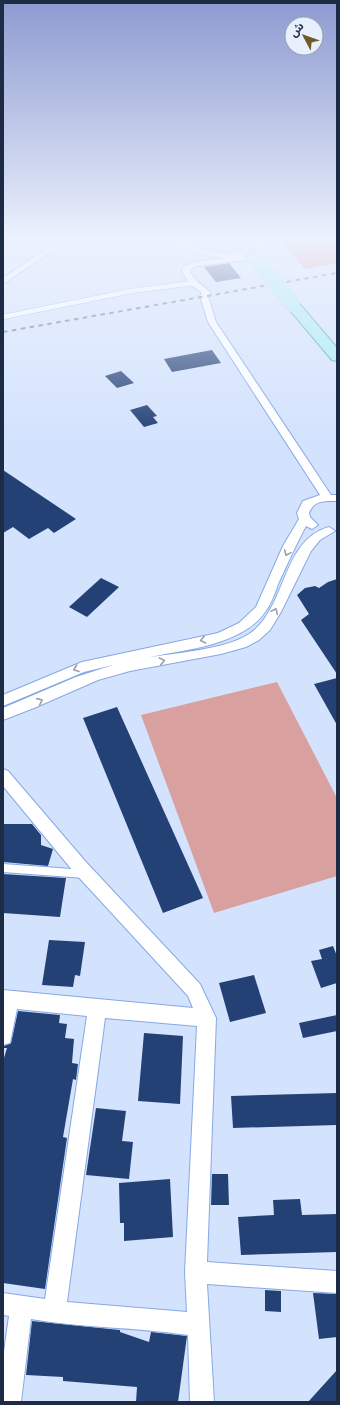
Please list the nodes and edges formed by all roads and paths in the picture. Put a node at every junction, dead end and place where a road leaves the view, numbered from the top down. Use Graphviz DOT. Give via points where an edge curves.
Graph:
graph roads {
  1 [pos="63,305"];
  2 [pos="207,305"];
  3 [pos="293,305"];
  4 [pos="3,317"];
  5 [pos="337,357"];
  6 [pos="332,498"];
  7 [pos="305,519"];
  8 [pos="333,531"];
  9 [pos="3,701"];
  10 [pos="3,714"];
  11 [pos="3,775"];
  12 [pos="3,868"];
  13 [pos="86,874"];
  14 [pos="6,999"];
  15 [pos="97,1006"];
  16 [pos="207,1018"];
  17 [pos="3,1036"];
  18 [pos="196,1272"];
  19 [pos="337,1282"];
  20 [pos="12,1306"];
  21 [pos="54,1312"];
  22 [pos="198,1325"];
  23 [pos="9,1402"];
  24 [pos="202,1402"];
  1 -- 4 [label="lane"];
  2 -- 6 [label="street" via="212,322"];
  3 -- 5 [label="main road, bridge"];
  6 -- 7 [label="street" via="312,500 303,513"];
  7 -- 8 [label="street" via="314,527"];
  7 -- 9 [label="street, one-way" via="289,546 261,609 236,632 87,665 65,673 23,695"];
  10 -- 8 [label="street, one-way" via="22,709 78,682 106,672 227,648 254,637 265,630 306,548 320,533"];
  11 -- 13 [label="street"];
  12 -- 13 [label="lane"];
  13 -- 16 [label="street" via="194,990"];
  14 -- 15 [label="street"];
  14 -- 17 [label="street"];
  15 -- 16 [label="street"];
  15 -- 21 [label="street"];
  16 -- 18 [label="street"];
  18 -- 19 [label="street"];
  18 -- 22 [label="street"];
  20 -- 21 [label="street"];
  20 -- 23 [label="street"];
  21 -- 22 [label="street" via="165,1320"];
  22 -- 24 [label="street"];
}
